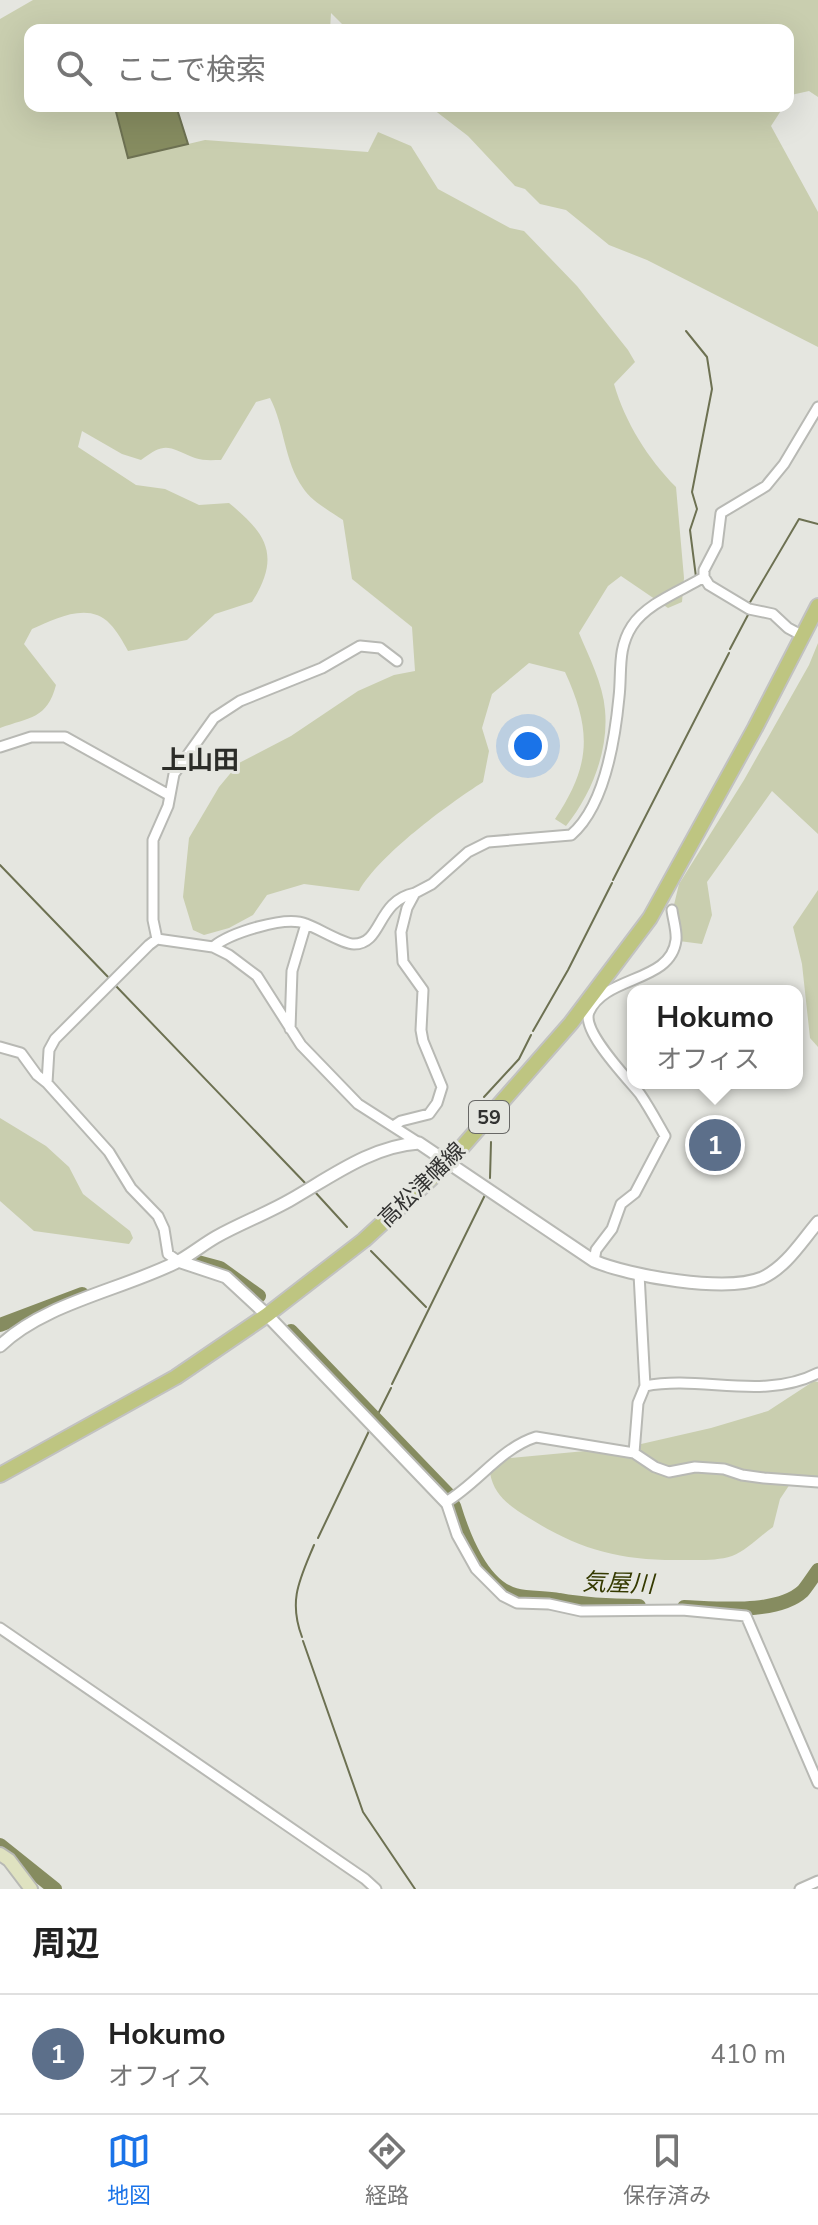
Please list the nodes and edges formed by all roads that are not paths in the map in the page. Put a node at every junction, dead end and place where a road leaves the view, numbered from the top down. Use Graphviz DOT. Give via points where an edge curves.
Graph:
graph roads {
  1 [pos="818,409"];
  2 [pos="704,577"];
  3 [pos="818,606"];
  4 [pos="803,636"];
  5 [pos="397,661"];
  6 [pos="0,747"];
  7 [pos="169,795"];
  8 [pos="415,893"];
  9 [pos="672,910"];
  10 [pos="306,924"];
  11 [pos="157,939"];
  12 [pos="213,947"];
  13 [pos="612,982"];
  14 [pos="290,1029"];
  15 [pos="0,1047"];
  16 [pos="627,1079"];
  17 [pos="47,1083"];
  18 [pos="635,1089"];
  19 [pos="395,1125"];
  20 [pos="419,1143"];
  21 [pos="449,1162"];
  22 [pos="818,1222"];
  23 [pos="178,1261"];
  24 [pos="594,1261"];
  25 [pos="639,1274"];
  26 [pos="267,1315"];
  27 [pos="0,1346"];
  28 [pos="818,1373"];
  29 [pos="645,1386"];
  30 [pos="634,1453"];
  31 [pos="0,1475"];
  32 [pos="818,1482"];
  33 [pos="446,1502"];
  34 [pos="0,1628"];
  35 [pos="818,1783"];
  36 [pos="0,1854"];
  37 [pos="818,1881"];
  38 [pos="31,1889"];
  39 [pos="376,1889"];
  40 [pos="800,1889"];
  1 -- 2 [label="street" via="766,486 721,513 717,545"];
  2 -- 4 [label="street" via="729,599 768,611"];
  2 -- 8 [label="street" via="650,608 632,626 619,656 619,696 605,779 579,828 571,835 488,842"];
  3 -- 4 [label="main road, 高松津幡線 / 59"];
  4 -- 13 [label="main road, 高松津幡線 / 59"];
  5 -- 7 [label="street" via="380,648 360,646 322,668 240,701 214,718 174,774"];
  6 -- 7 [label="street" via="31,737 65,737"];
  7 -- 11 [label="street" via="153,840"];
  8 -- 10 [label="street" via="393,902 372,936 362,942 347,942"];
  8 -- 19 [label="street" via="402,922 403,962 423,990 421,1030 442,1087 429,1114"];
  9 -- 13 [label="street" via="676,939 667,959 660,967"];
  10 -- 12 [label="street" via="298,920 265,925"];
  10 -- 14 [label="street" via="292,971"];
  11 -- 12 [label="street"];
  11 -- 17 [label="street" via="55,1039"];
  12 -- 14 [label="street" via="257,976"];
  13 -- 16 [label="street" via="588,1018"];
  13 -- 21 [label="main road, 高松津幡線 / 59"];
  14 -- 19 [label="street" via="358,1104"];
  15 -- 17 [label="street" via="21,1053"];
  17 -- 23 [label="street" via="158,1216 168,1254"];
  18 -- 24 [label="street" via="665,1136 635,1193 621,1204"];
  19 -- 20 [label="street"];
  20 -- 21 [label="street"];
  20 -- 23 [label="street" via="368,1155"];
  21 -- 24 [label="street"];
  21 -- 26 [label="main road, 高松津幡線 / 59" via="364,1240"];
  22 -- 25 [label="street" via="782,1265 744,1284"];
  23 -- 26 [label="street" via="226,1277"];
  23 -- 27 [label="street" via="29,1322"];
  24 -- 25 [label="street"];
  25 -- 29 [label="street"];
  26 -- 31 [label="main road, 高松津幡線 / 59" via="176,1377"];
  26 -- 33 [label="street"];
  28 -- 29 [label="street" via="780,1386"];
  29 -- 30 [label="street" via="638,1403"];
  30 -- 32 [label="street" via="669,1472 695,1467"];
  30 -- 33 [label="street" via="536,1437 521,1442"];
  33 -- 35 [label="street" via="476,1569 517,1603 581,1611 682,1610 746,1616"];
  34 -- 39 [label="street"];
  36 -- 38 [label="main road"];
  37 -- 40 [label="street"];
}
